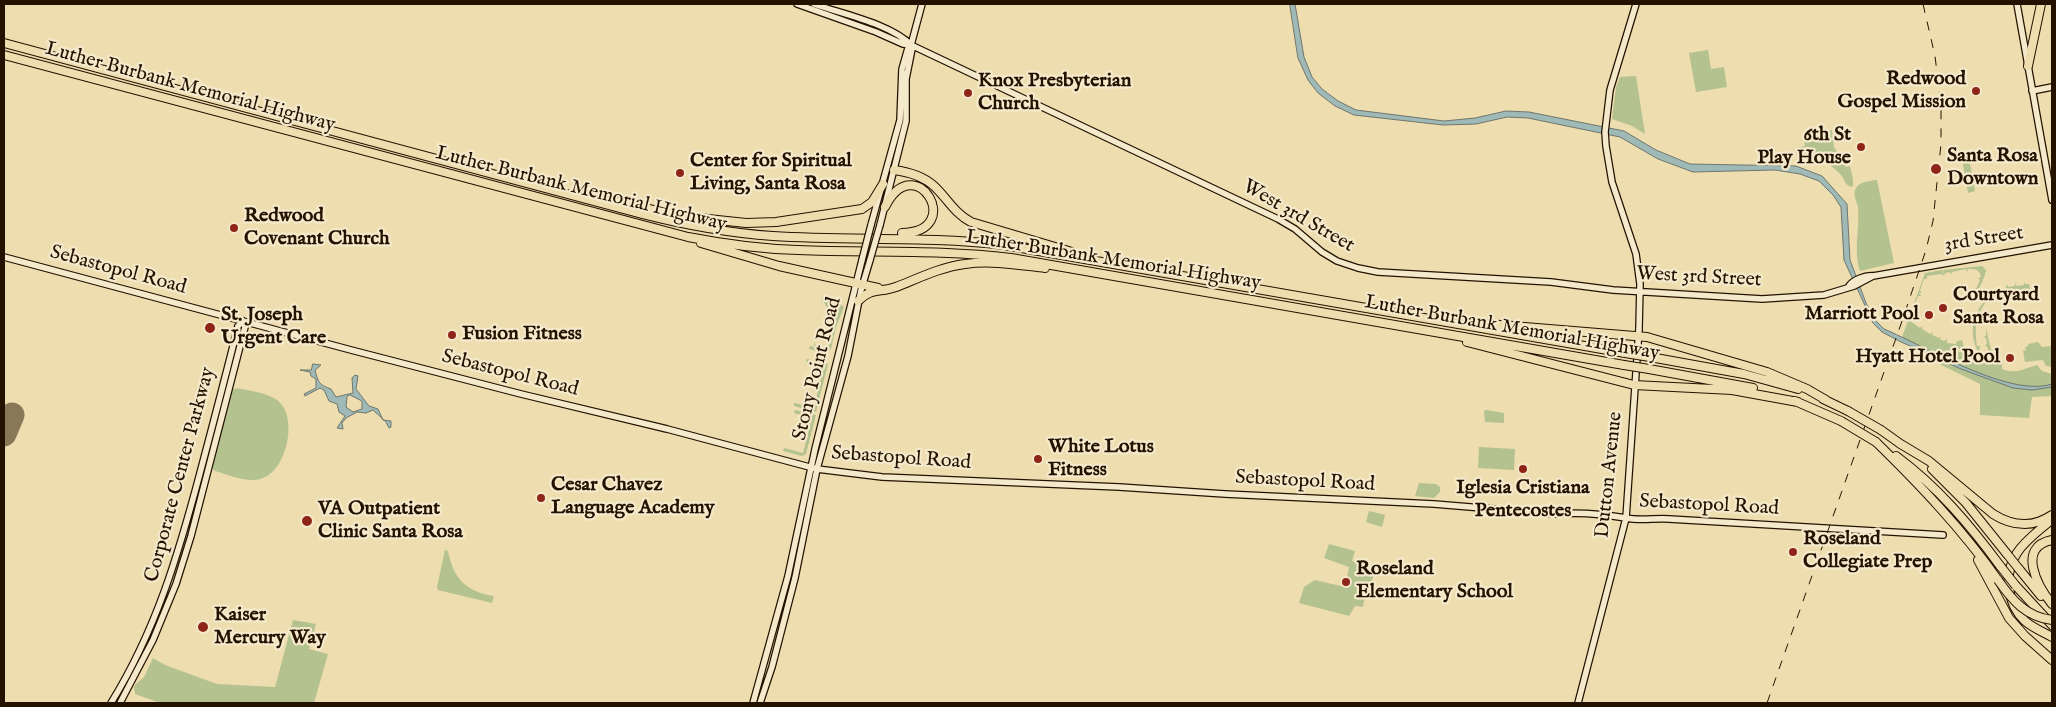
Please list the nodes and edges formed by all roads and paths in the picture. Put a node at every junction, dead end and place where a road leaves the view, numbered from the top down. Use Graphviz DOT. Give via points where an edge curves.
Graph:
graph roads {
  1 [pos="797,4"];
  2 [pos="814,4"];
  3 [pos="922,4"];
  4 [pos="1636,4"];
  5 [pos="2017,4"];
  6 [pos="2041,4"];
  7 [pos="4,43"];
  8 [pos="911,45"];
  9 [pos="4,56"];
  10 [pos="2028,66"];
  11 [pos="2052,87"];
  12 [pos="2032,91"];
  13 [pos="894,170"];
  14 [pos="529,183"];
  15 [pos="883,184"];
  16 [pos="2052,200"];
  17 [pos="885,207"];
  18 [pos="665,232"];
  19 [pos="839,238"];
  20 [pos="2052,245"];
  21 [pos="4,257"];
  22 [pos="1100,261"];
  23 [pos="1921,267"];
  24 [pos="1109,274"];
  25 [pos="907,282"];
  26 [pos="859,284"];
  27 [pos="1641,291"];
  28 [pos="858,301"];
  29 [pos="1435,319"];
  30 [pos="243,321"];
  31 [pos="1431,331"];
  32 [pos="1639,336"];
  33 [pos="1636,386"];
  34 [pos="1826,400"];
  35 [pos="1798,402"];
  36 [pos="1876,442"];
  37 [pos="814,468"];
  38 [pos="1956,487"];
  39 [pos="800,516"];
  40 [pos="2052,517"];
  41 [pos="1626,518"];
  42 [pos="1960,531"];
  43 [pos="1943,535"];
  44 [pos="803,536"];
  45 [pos="2052,540"];
  46 [pos="2052,606"];
  47 [pos="2052,620"];
  48 [pos="2052,625"];
  49 [pos="2052,637"];
  50 [pos="2052,660"];
  51 [pos="112,703"];
  52 [pos="120,703"];
  53 [pos="754,703"];
  54 [pos="760,703"];
  55 [pos="1578,703"];
  1 -- 8 [label="main road, West 3rd Street"];
  2 -- 8 [label="main road, West 3rd Street" via="880,26 905,38"];
  3 -- 8 [label="main road, Stony Point Road"];
  4 -- 27 [label="main road, Dutton Avenue" via="1613,77 1606,115 1606,146 1612,182 1636,254"];
  5 -- 10 [label="main road"];
  6 -- 10 [label="highway"];
  7 -- 14 [label="highway, Luther Burbank Memorial Highway"];
  8 -- 13 [label="main road, Stony Point Road" via="906,79 907,118"];
  8 -- 15 [label="main road, Stony Point Road" via="902,69 901,114"];
  8 -- 27 [label="main road, West 3rd Street" via="1278,219 1326,255 1352,267"];
  9 -- 18 [label="highway, Luther Burbank Memorial Highway"];
  10 -- 12 [label="main road"];
  11 -- 12 [label="main road"];
  12 -- 16 [label="main road"];
  13 -- 17 [label="main road, Stony Point Road"];
  13 -- 22 [label="highway" via="928,182 970,222"];
  14 -- 15 [label="highway" via="680,216 751,223 860,210 870,204"];
  14 -- 19 [label="highway, Luther Burbank Memorial Highway" via="701,227 762,235"];
  15 -- 26 [label="main road, Stony Point Road, bridge" via="862,260"];
  17 -- 19 [label="highway" via="895,191 912,185 926,192 934,209 930,222 916,233"];
  17 -- 26 [label="main road, Stony Point Road, bridge" via="870,260"];
  18 -- 24 [label="highway, Luther Burbank Memorial Highway" via="773,249 974,254"];
  18 -- 26 [label="highway" via="769,264"];
  19 -- 22 [label="highway, Luther Burbank Memorial Highway" via="978,242"];
  20 -- 23 [label="main road, 3rd Street"];
  21 -- 30 [label="main road, Sebastopol Road"];
  22 -- 29 [label="highway, Luther Burbank Memorial Highway"];
  23 -- 27 [label="main road, West 3rd Street" via="1872,276 1854,286 1818,296 1768,299"];
  24 -- 25 [label="highway" via="977,262 945,268"];
  24 -- 31 [label="highway, Luther Burbank Memorial Highway"];
  25 -- 26 [label="highway" via="879,288"];
  25 -- 28 [label="highway" via="891,289 871,291"];
  26 -- 28 [label="main road, Stony Point Road"];
  26 -- 37 [label="main road, Stony Point Road"];
  27 -- 32 [label="main road, Dutton Avenue"];
  28 -- 37 [label="main road, Stony Point Road" via="848,356"];
  29 -- 32 [label="highway"];
  29 -- 34 [label="highway, Luther Burbank Memorial Highway, bridge" via="1754,376"];
  30 -- 37 [label="main road, Sebastopol Road"];
  30 -- 51 [label="main road, Corporate Center Parkway" via="238,326 170,580 149,634"];
  30 -- 52 [label="main road, Corporate Center Parkway" via="245,327 179,576 153,640"];
  31 -- 33 [label="highway"];
  31 -- 35 [label="highway, Luther Burbank Memorial Highway, bridge" via="1746,387"];
  32 -- 33 [label="main road, Dutton Avenue"];
  32 -- 34 [label="highway" via="1759,369"];
  33 -- 35 [label="highway" via="1732,390"];
  33 -- 41 [label="main road, Dutton Avenue"];
  34 -- 38 [label="highway, Luther Burbank Memorial Highway, bridge" via="1924,457"];
  35 -- 36 [label="highway, Luther Burbank Memorial Highway, bridge" via="1841,421"];
  36 -- 42 [label="highway"];
  36 -- 48 [label="highway, Luther Burbank Memorial Highway, bridge" via="1916,471 1948,502"];
  37 -- 39 [label="main road, Stony Point Road"];
  37 -- 41 [label="main road, Sebastopol Road" via="882,477 1434,504"];
  37 -- 44 [label="main road, Stony Point Road"];
  38 -- 40 [label="highway" via="1997,516 2014,523 2035,523"];
  38 -- 46 [label="highway, bridge" via="2019,570"];
  39 -- 44 [label="main road"];
  39 -- 53 [label="main road, Stony Point Road" via="788,576"];
  40 -- 49 [label="highway" via="2017,553 2010,567 2008,583 2019,613 2031,625"];
  41 -- 43 [label="main road, Sebastopol Road"];
  41 -- 55 [label="main road, Dutton Avenue"];
  42 -- 47 [label="highway, bridge" via="2022,609"];
  42 -- 50 [label="highway" via="2009,618"];
  44 -- 54 [label="main road, Stony Point Road"];
  45 -- 46 [label="highway" via="2036,549 2032,564 2037,582"];
}
